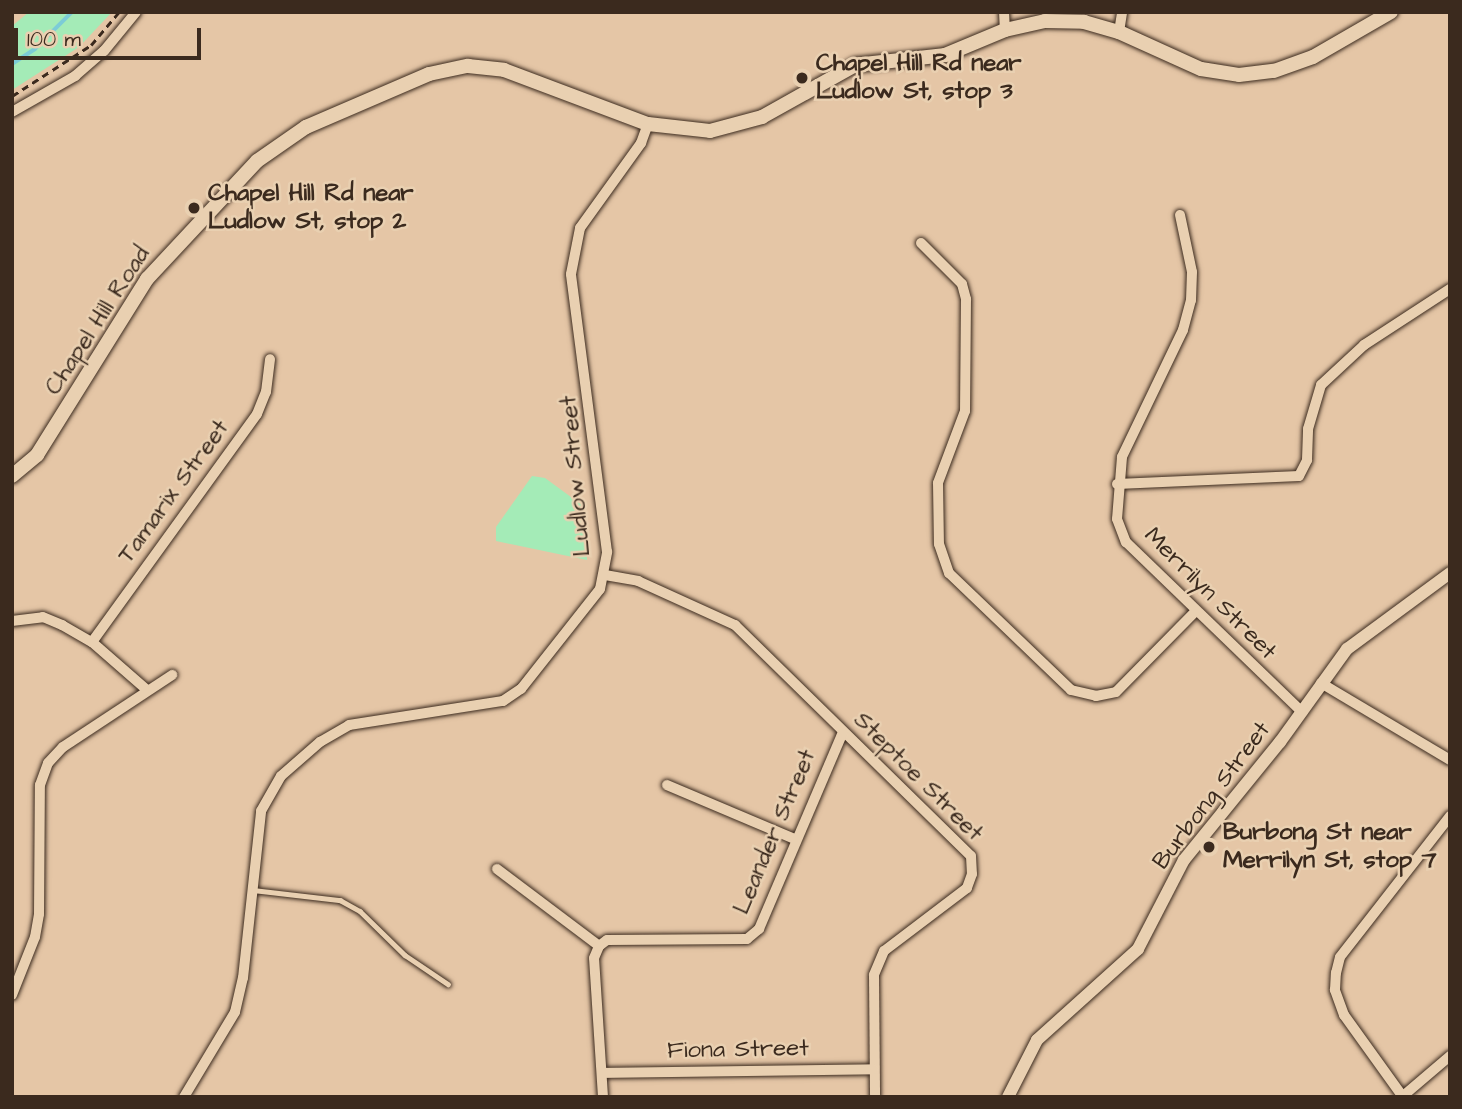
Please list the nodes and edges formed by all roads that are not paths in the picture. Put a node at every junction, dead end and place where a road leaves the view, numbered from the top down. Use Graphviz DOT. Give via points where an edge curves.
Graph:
graph roads {
  1 [pos="136,12"];
  2 [pos="1004,12"];
  3 [pos="1122,12"];
  4 [pos="1391,12"];
  5 [pos="1004,30"];
  6 [pos="1119,32"];
  7 [pos="12,112"];
  8 [pos="648,124"];
  9 [pos="1180,215"];
  10 [pos="921,243"];
  11 [pos="1450,289"];
  12 [pos="270,359"];
  13 [pos="12,476"];
  14 [pos="1117,484"];
  15 [pos="1450,573"];
  16 [pos="605,575"];
  17 [pos="1196,611"];
  18 [pos="12,621"];
  19 [pos="92,642"];
  20 [pos="172,675"];
  21 [pos="1321,683"];
  22 [pos="147,690"];
  23 [pos="1302,712"];
  24 [pos="843,732"];
  25 [pos="1450,761"];
  26 [pos="667,785"];
  27 [pos="1450,816"];
  28 [pos="795,839"];
  29 [pos="497,869"];
  30 [pos="252,890"];
  31 [pos="599,946"];
  32 [pos="448,984"];
  33 [pos="12,995"];
  34 [pos="1450,1056"];
  35 [pos="874,1069"];
  36 [pos="602,1073"];
  37 [pos="1403,1096"];
  38 [pos="184,1097"];
  39 [pos="603,1097"];
  40 [pos="875,1097"];
  41 [pos="1008,1097"];
  1 -- 7 [label="street" via="104,51 75,76"];
  2 -- 5 [label="street"];
  3 -- 6 [label="street"];
  4 -- 6 [label="main road, Chapel Hill Road" via="1313,57 1274,71 1239,75 1201,69"];
  5 -- 6 [label="main road, Chapel Hill Road" via="1045,21 1084,22"];
  5 -- 8 [label="main road, Chapel Hill Road" via="945,55 855,65 738,125 701,131"];
  8 -- 13 [label="main road, Chapel Hill Road" via="518,73 468,66 429,74 288,137 257,161 154,270 37,454"];
  8 -- 16 [label="street, Ludlow Street" via="641,143 580,228 570,274 590,395 607,552"];
  9 -- 14 [label="street, Merrilyn Street" via="1192,272 1191,300 1183,330 1122,457"];
  10 -- 17 [label="street" via="962,284 966,299 965,411 939,483 939,544 948,573 1071,690 1096,696 1116,692"];
  11 -- 14 [label="street" via="1364,345 1321,385 1308,429 1307,460 1299,476"];
  12 -- 19 [label="street, Tamarix Street" via="266,392 257,414"];
  14 -- 17 [label="street, Merrilyn Street" via="1117,519 1126,542"];
  15 -- 21 [label="street, Burbong Street" via="1347,649"];
  16 -- 24 [label="street, Steptoe Street" via="639,581 735,625"];
  16 -- 30 [label="street, Ludlow Street" via="585,613 521,689 503,701 349,725 320,742 281,776 261,811"];
  17 -- 23 [label="street, Merrilyn Street"];
  18 -- 19 [label="street" via="43,617"];
  19 -- 22 [label="street" via="133,673"];
  20 -- 22 [label="street"];
  21 -- 23 [label="street, Burbong Street"];
  21 -- 25 [label="street"];
  22 -- 33 [label="street" via="63,747 48,763 40,785 39,914"];
  23 -- 41 [label="street, Burbong Street" via="1184,860 1138,949 1037,1040"];
  24 -- 28 [label="street, Leander Street"];
  24 -- 35 [label="street, Steptoe Street" via="971,856 967,888 884,951 874,975"];
  26 -- 28 [label="street"];
  27 -- 37 [label="street" via="1340,957 1336,972 1335,990 1344,1015"];
  28 -- 31 [label="street, Leander Street" via="759,929 747,939 607,940"];
  29 -- 31 [label="street"];
  30 -- 32 [label="lane" via="340,900 360,911 405,955"];
  30 -- 38 [label="street, Ludlow Street" via="235,1012"];
  31 -- 36 [label="street" via="594,958"];
  34 -- 37 [label="street"];
  35 -- 36 [label="street, Fiona Street"];
  35 -- 40 [label="street, Steptoe Street"];
  36 -- 39 [label="street"];
}
